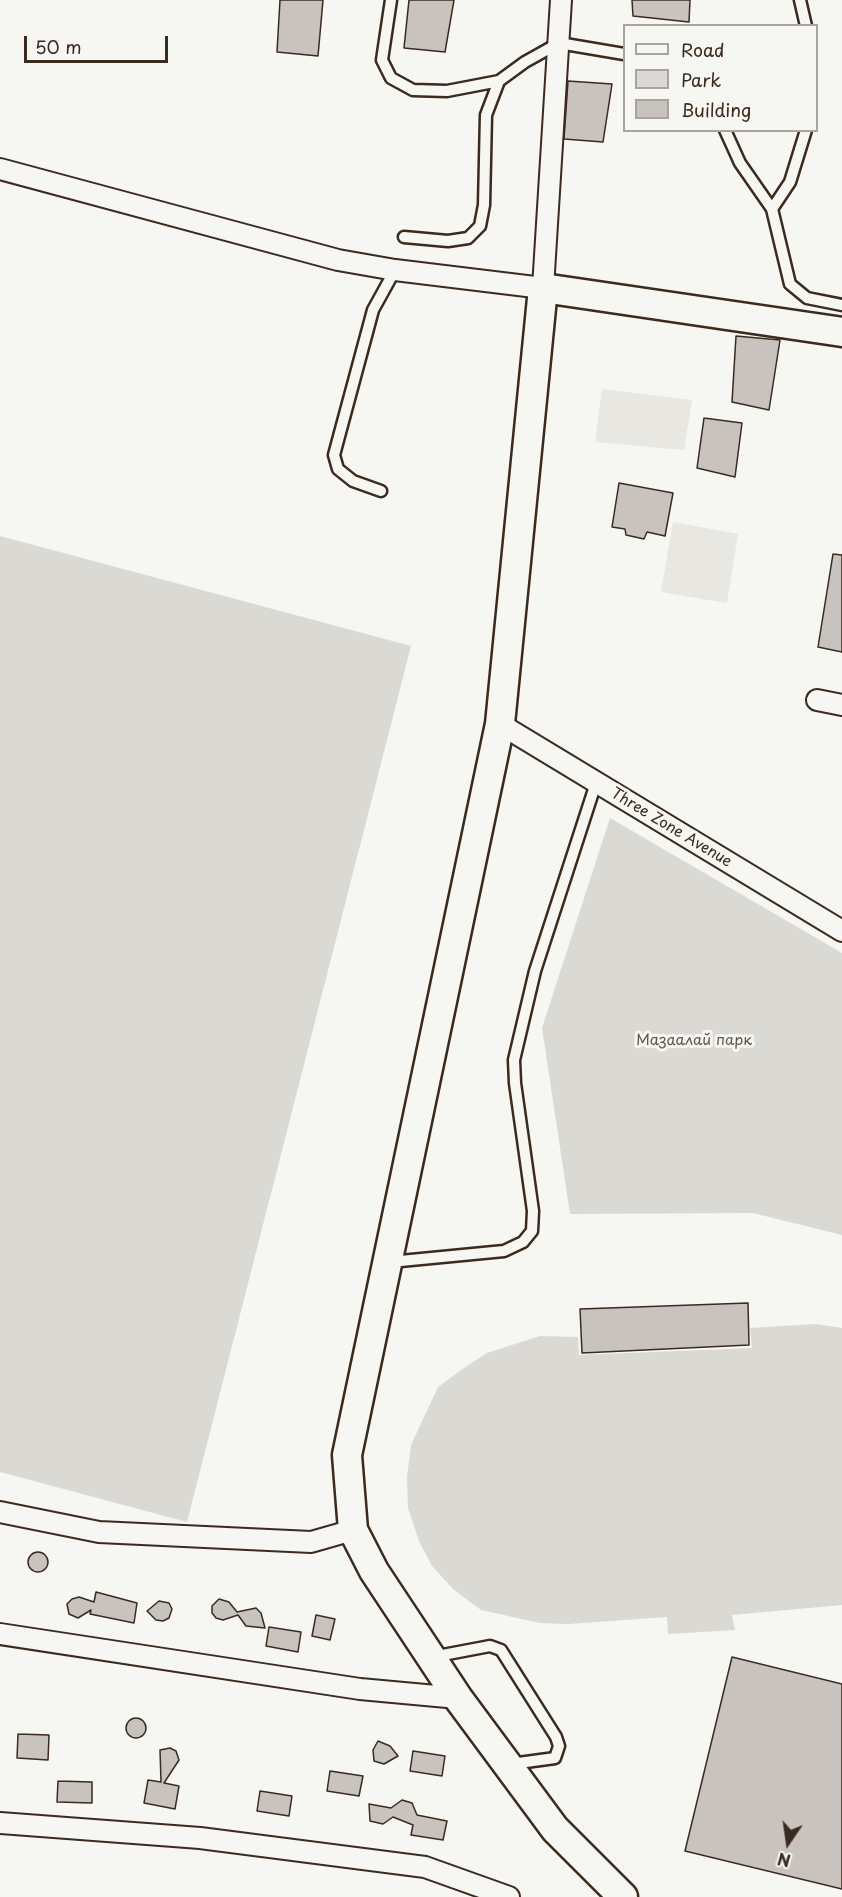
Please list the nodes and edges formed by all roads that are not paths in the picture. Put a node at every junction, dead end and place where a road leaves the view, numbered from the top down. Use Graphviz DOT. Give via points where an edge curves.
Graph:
graph roads {
  1 [pos="391,0"];
  2 [pos="561,0"];
  3 [pos="800,0"];
  4 [pos="806,24"];
  5 [pos="559,43"];
  6 [pos="623,54"];
  7 [pos="499,81"];
  8 [pos="726,132"];
  9 [pos="805,132"];
  10 [pos="0,169"];
  11 [pos="772,209"];
  12 [pos="404,237"];
  13 [pos="395,270"];
  14 [pos="543,288"];
  15 [pos="842,305"];
  16 [pos="842,332"];
  17 [pos="381,491"];
  18 [pos="817,700"];
  19 [pos="842,705"];
  20 [pos="500,724"];
  21 [pos="596,783"];
  22 [pos="842,931"];
  23 [pos="387,1263"];
  24 [pos="0,1512"];
  25 [pos="353,1530"];
  26 [pos="0,1634"];
  27 [pos="431,1657"];
  28 [pos="458,1698"];
  29 [pos="508,1765"];
  30 [pos="0,1823"];
  31 [pos="509,1897"];
  32 [pos="623,1897"];
  1 -- 7 [label="lane" via="381,60 391,78 413,90 436,91"];
  2 -- 5 [label="street"];
  3 -- 4 [label="lane"];
  5 -- 6 [label="lane"];
  5 -- 7 [label="lane"];
  5 -- 14 [label="street"];
  7 -- 12 [label="lane" via="486,115 480,226 468,238 448,242"];
  8 -- 11 [label="lane" via="740,162"];
  9 -- 11 [label="lane" via="790,182"];
  10 -- 13 [label="street" via="338,260"];
  11 -- 15 [label="lane" via="790,284 807,298"];
  13 -- 14 [label="street"];
  13 -- 17 [label="lane" via="373,310 334,455 338,469 353,481"];
  14 -- 16 [label="street"];
  14 -- 20 [label="street"];
  18 -- 19 [label="street"];
  20 -- 21 [label="street, Three Zone Avenue"];
  20 -- 23 [label="street"];
  21 -- 22 [label="street, Three Zone Avenue"];
  21 -- 23 [label="lane" via="535,971 514,1060 533,1211 532,1232 523,1242 504,1251"];
  23 -- 25 [label="street" via="347,1455"];
  24 -- 25 [label="street" via="99,1532 311,1542"];
  25 -- 27 [label="street" via="374,1571"];
  26 -- 28 [label="street" via="360,1689"];
  27 -- 28 [label="street"];
  27 -- 29 [label="lane" via="490,1646 501,1650 559,1746 555,1758"];
  28 -- 29 [label="street"];
  29 -- 32 [label="street" via="555,1829"];
  30 -- 31 [label="street" via="200,1838 425,1867"];
}
